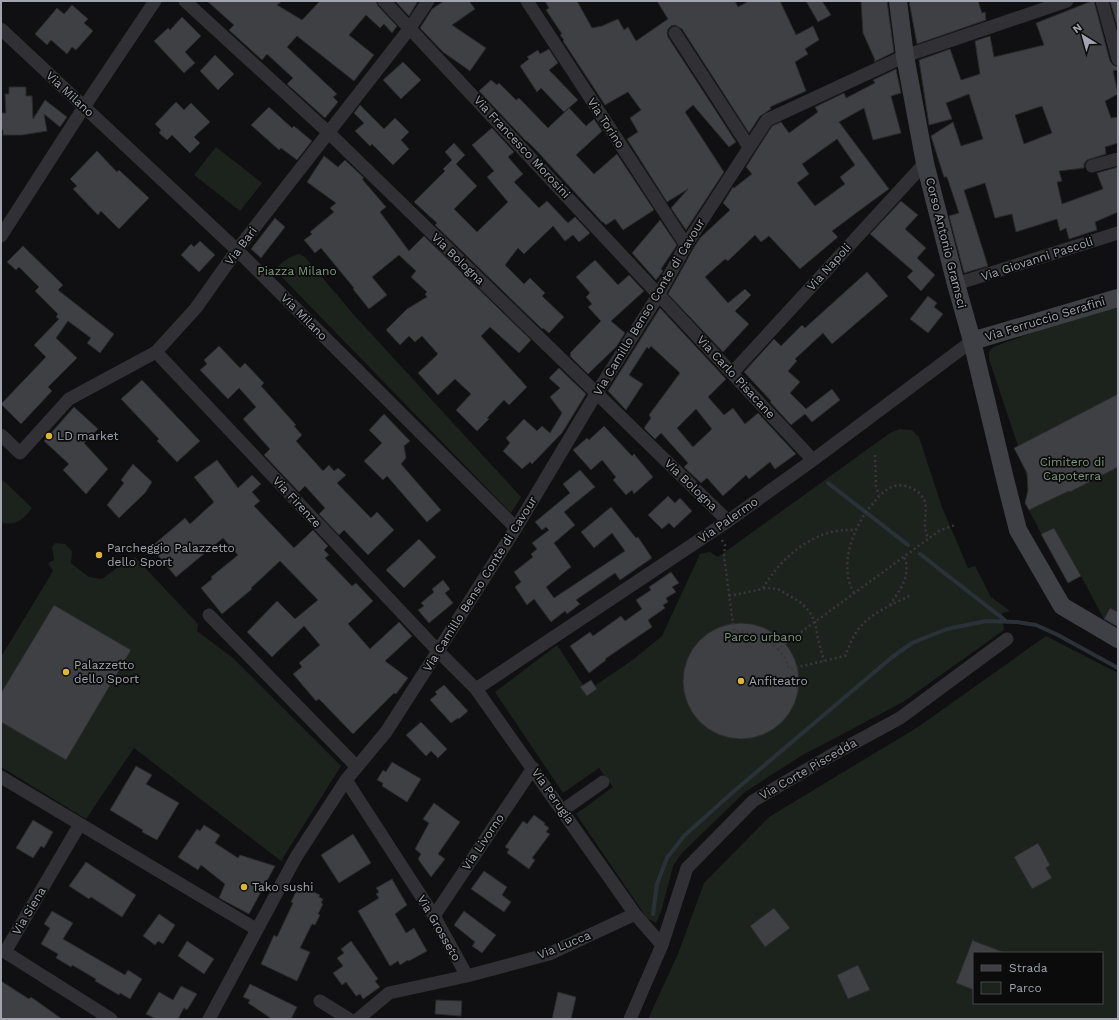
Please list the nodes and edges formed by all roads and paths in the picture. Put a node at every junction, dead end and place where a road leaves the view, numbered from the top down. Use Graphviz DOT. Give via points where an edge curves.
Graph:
graph roads {
  1 [pos="155,1"];
  2 [pos="185,1"];
  3 [pos="384,1"];
  4 [pos="428,1"];
  5 [pos="527,1"];
  6 [pos="898,1"];
  7 [pos="1067,1"];
  8 [pos="1102,1"];
  9 [pos="410,28"];
  10 [pos="1,29"];
  11 [pos="676,33"];
  12 [pos="905,56"];
  13 [pos="1118,59"];
  14 [pos="84,107"];
  15 [pos="329,134"];
  16 [pos="749,147"];
  17 [pos="1118,159"];
  18 [pos="925,163"];
  19 [pos="1092,166"];
  20 [pos="1118,233"];
  21 [pos="1,236"];
  22 [pos="686,246"];
  23 [pos="237,250"];
  24 [pos="956,284"];
  25 [pos="659,294"];
  26 [pos="1118,298"];
  27 [pos="972,341"];
  28 [pos="156,352"];
  29 [pos="733,372"];
  30 [pos="596,394"];
  31 [pos="1,435"];
  32 [pos="875,455"];
  33 [pos="813,460"];
  34 [pos="879,495"];
  35 [pos="728,521"];
  36 [pos="955,525"];
  37 [pos="516,528"];
  38 [pos="715,530"];
  39 [pos="855,530"];
  40 [pos="929,539"];
  41 [pos="904,556"];
  42 [pos="763,588"];
  43 [pos="855,593"];
  44 [pos="911,595"];
  45 [pos="729,596"];
  46 [pos="890,605"];
  47 [pos="209,614"];
  48 [pos="816,622"];
  49 [pos="1007,639"];
  50 [pos="1118,639"];
  51 [pos="778,649"];
  52 [pos="438,651"];
  53 [pos="824,661"];
  54 [pos="476,690"];
  55 [pos="357,767"];
  56 [pos="533,768"];
  57 [pos="1,777"];
  58 [pos="346,780"];
  59 [pos="603,782"];
  60 [pos="563,810"];
  61 [pos="80,824"];
  62 [pos="635,914"];
  63 [pos="434,916"];
  64 [pos="256,929"];
  65 [pos="662,946"];
  66 [pos="467,976"];
  67 [pos="320,1001"];
  68 [pos="111,1019"];
  69 [pos="209,1019"];
  70 [pos="349,1019"];
  71 [pos="358,1019"];
  72 [pos="630,1019"];
  1 -- 14 [label="street"];
  2 -- 15 [label="street, Via Bologna"];
  3 -- 9 [label="street, Via Francesco Morosini"];
  4 -- 9 [label="street, Via Bari"];
  5 -- 22 [label="street, Via Torino"];
  6 -- 12 [label="street, Corso Antonio Gramsci"];
  7 -- 12 [label="street, Via Camillo Benso Conte di Cavour"];
  8 -- 13 [label="street"];
  9 -- 15 [label="street, Via Bari"];
  9 -- 25 [label="street, Via Francesco Morosini"];
  10 -- 14 [label="street, Via Milano"];
  11 -- 16 [label="street"];
  12 -- 16 [label="street, Via Camillo Benso Conte di Cavour" via="767,120"];
  12 -- 18 [label="street, Corso Antonio Gramsci"];
  14 -- 21 [label="street"];
  14 -- 23 [label="street, Via Milano"];
  15 -- 23 [label="street, Via Bari"];
  15 -- 30 [label="street, Via Bologna"];
  16 -- 22 [label="street, Via Camillo Benso Conte di Cavour"];
  17 -- 19 [label="street"];
  18 -- 24 [label="street, Corso Antonio Gramsci"];
  18 -- 29 [label="street, Via Napoli"];
  20 -- 24 [label="street, Via Giovanni Pascoli"];
  22 -- 25 [label="street, Via Camillo Benso Conte di Cavour"];
  23 -- 28 [label="street, Via Bari" via="196,308"];
  23 -- 37 [label="street, Via Milano"];
  24 -- 27 [label="street, Corso Antonio Gramsci"];
  25 -- 29 [label="street, Via Carlo Pisacane"];
  25 -- 30 [label="street, Via Camillo Benso Conte di Cavour"];
  26 -- 27 [label="street, Via Ferruccio Serafini"];
  27 -- 33 [label="street, Via Palermo"];
  27 -- 50 [label="street, Corso Antonio Gramsci" via="1018,530 1062,606"];
  28 -- 31 [label="street, Via Bari" via="68,399 20,453"];
  28 -- 52 [label="street, Via Firenze"];
  29 -- 33 [label="street, Via Carlo Pisacane"];
  30 -- 35 [label="street, Via Bologna"];
  30 -- 37 [label="street, Via Camillo Benso Conte di Cavour"];
  32 -- 34 [label="path" via="876,486"];
  33 -- 35 [label="street, Via Palermo"];
  34 -- 39 [label="path"];
  34 -- 40 [label="path" via="894,486 905,486 915,490 926,504 925,532"];
  35 -- 38 [label="street, Via Palermo"];
  36 -- 40 [label="path" via="939,531"];
  37 -- 52 [label="street, Via Camillo Benso Conte di Cavour"];
  38 -- 45 [label="path" via="725,545"];
  38 -- 54 [label="street, Via Palermo"];
  39 -- 42 [label="path" via="842,530 815,538 788,557"];
  39 -- 43 [label="path" via="848,552 848,577"];
  40 -- 41 [label="path"];
  41 -- 43 [label="path"];
  41 -- 46 [label="path" via="907,563 904,583"];
  42 -- 45 [label="path"];
  42 -- 48 [label="path" via="778,589 788,594 805,607"];
  43 -- 48 [label="path"];
  44 -- 46 [label="path"];
  45 -- 51 [label="path" via="734,630 758,634 771,641"];
  46 -- 53 [label="path" via="871,616 861,626 845,656"];
  47 -- 55 [label="street"];
  48 -- 51 [label="path"];
  48 -- 53 [label="path"];
  49 -- 65 [label="street, Via Corte Piscedda" via="900,718 753,801 687,868"];
  51 -- 53 [label="path" via="789,669"];
  52 -- 54 [label="street, Via Perugia"];
  52 -- 55 [label="street, Via Camillo Benso Conte di Cavour" via="386,732"];
  54 -- 56 [label="street, Via Perugia"];
  55 -- 58 [label="street, Via Camillo Benso Conte di Cavour"];
  56 -- 60 [label="street, Via Perugia"];
  56 -- 63 [label="street, Via Livorno"];
  57 -- 61 [label="street"];
  58 -- 63 [label="street, Via Grosseto"];
  58 -- 64 [label="street, Via Camillo Benso Conte di Cavour" via="296,857"];
  59 -- 60 [label="street"];
  60 -- 62 [label="street, Via Perugia"];
  61 -- 64 [label="street"];
  61 -- 68 [label="street, Via Siena" via="5,952"];
  62 -- 65 [label="street, Via Perugia"];
  62 -- 66 [label="street, Via Lucca" via="549,954"];
  63 -- 66 [label="street, Via Grosseto"];
  64 -- 69 [label="street, Via Camillo Benso Conte di Cavour"];
  65 -- 72 [label="street, Via Corte Piscedda"];
  66 -- 71 [label="street, Via Grosseto" via="389,993"];
  67 -- 70 [label="street"];
}
